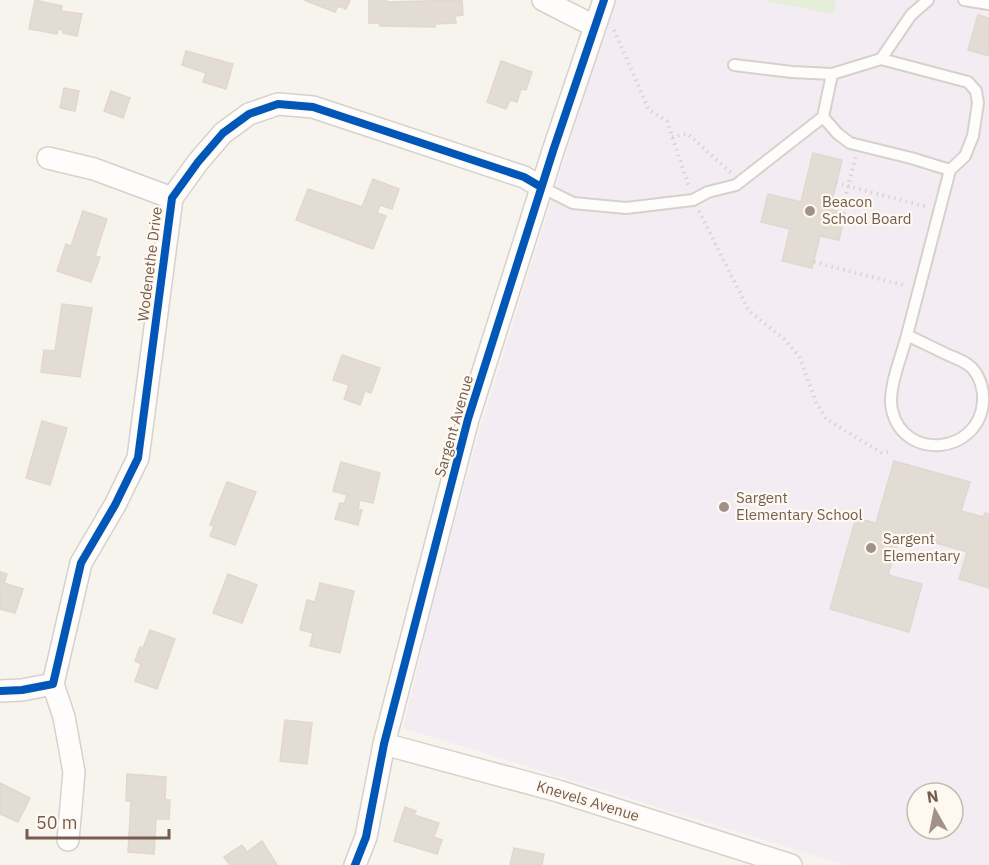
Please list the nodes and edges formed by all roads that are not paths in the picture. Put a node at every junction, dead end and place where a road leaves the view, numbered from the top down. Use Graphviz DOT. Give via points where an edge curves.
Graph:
graph roads {
  1 [pos="543,0"];
  2 [pos="928,0"];
  3 [pos="964,0"];
  4 [pos="603,2"];
  5 [pos="989,4"];
  6 [pos="594,26"];
  7 [pos="881,59"];
  8 [pos="734,65"];
  9 [pos="832,74"];
  10 [pos="824,117"];
  11 [pos="48,158"];
  12 [pos="950,170"];
  13 [pos="541,187"];
  14 [pos="172,198"];
  15 [pos="907,335"];
  16 [pos="53,684"];
  17 [pos="0,691"];
  18 [pos="384,744"];
  19 [pos="68,840"];
  20 [pos="355,865"];
  21 [pos="791,865"];
  1 -- 6 [label="street"];
  2 -- 7 [label="lane" via="911,15"];
  3 -- 5 [label="lane"];
  4 -- 6 [label="street, Sargent Avenue"];
  6 -- 13 [label="street, Sargent Avenue"];
  7 -- 9 [label="lane"];
  7 -- 12 [label="lane" via="968,82 976,91 973,136 965,156"];
  8 -- 9 [label="lane"];
  9 -- 10 [label="lane"];
  10 -- 12 [label="lane" via="850,143"];
  10 -- 13 [label="lane" via="736,185 693,200 626,208 573,203"];
  11 -- 14 [label="street" via="94,169"];
  12 -- 15 [label="lane"];
  13 -- 14 [label="street, Wodenethe Drive" via="524,177 313,107 278,105 249,114 224,133"];
  13 -- 18 [label="street, Sargent Avenue" via="468,419"];
  14 -- 16 [label="street, Wodenethe Drive" via="138,458 81,564"];
  15 -- 15 [label="lane" via="891,395 892,411 898,425 922,443 952,443 966,436 983,411 980,381 960,359"];
  16 -- 17 [label="street"];
  16 -- 19 [label="street" via="64,717 74,772"];
  18 -- 20 [label="street, Sargent Avenue" via="366,837"];
  18 -- 21 [label="street, Knevels Avenue" via="558,791"];
}
